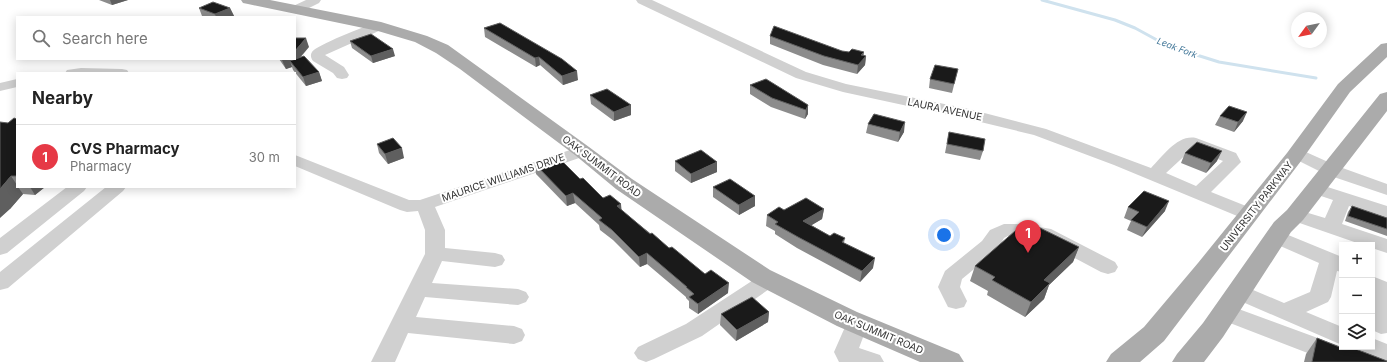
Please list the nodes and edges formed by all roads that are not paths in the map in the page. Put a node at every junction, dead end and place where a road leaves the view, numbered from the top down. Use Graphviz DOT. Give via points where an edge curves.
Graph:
graph roads {
  1 [pos="248,0"];
  2 [pos="642,0"];
  3 [pos="307,3"];
  4 [pos="376,27"];
  5 [pos="1387,48"];
  6 [pos="342,75"];
  7 [pos="16,83"];
  8 [pos="0,87"];
  9 [pos="1384,106"];
  10 [pos="582,151"];
  11 [pos="1296,153"];
  12 [pos="296,160"];
  13 [pos="1334,167"];
  14 [pos="1154,175"];
  15 [pos="1387,181"];
  16 [pos="77,188"];
  17 [pos="116,188"];
  18 [pos="1315,188"];
  19 [pos="1387,190"];
  20 [pos="1199,194"];
  21 [pos="1343,197"];
  22 [pos="425,204"];
  23 [pos="1387,212"];
  24 [pos="1250,214"];
  25 [pos="1295,215"];
  26 [pos="1356,225"];
  27 [pos="1331,228"];
  28 [pos="1386,235"];
  29 [pos="1276,236"];
  30 [pos="0,248"];
  31 [pos="435,254"];
  32 [pos="495,260"];
  33 [pos="1336,262"];
  34 [pos="1108,268"];
  35 [pos="768,280"];
  36 [pos="0,283"];
  37 [pos="1375,285"];
  38 [pos="418,289"];
  39 [pos="518,297"];
  40 [pos="956,301"];
  41 [pos="1232,302"];
  42 [pos="1284,323"];
  43 [pos="401,324"];
  44 [pos="857,324"];
  45 [pos="1381,326"];
  46 [pos="514,335"];
  47 [pos="1339,335"];
  48 [pos="1375,348"];
  49 [pos="646,353"];
  50 [pos="1387,353"];
  51 [pos="848,357"];
  52 [pos="383,362"];
  53 [pos="872,362"];
  54 [pos="949,362"];
  55 [pos="1121,362"];
  56 [pos="1187,362"];
  57 [pos="1356,362"];
  1 -- 3 [label="main road, OAK SUMMIT ROAD"];
  2 -- 14 [label="street, LAURA AVENUE" via="762,58 819,81 1040,132 1078,144"];
  3 -- 4 [label="main road, OAK SUMMIT ROAD"];
  4 -- 6 [label="street" via="318,53 318,58 339,70"];
  4 -- 10 [label="main road, OAK SUMMIT ROAD" via="421,39 442,50"];
  5 -- 11 [label="main road, UNIVERSITY PARKWAY" via="1344,88"];
  7 -- 8 [label="street"];
  9 -- 13 [label="main road"];
  10 -- 22 [label="street, MAURICE WILLIAMS DRIVE"];
  10 -- 35 [label="main road, OAK SUMMIT ROAD" via="624,184"];
  11 -- 13 [label="street"];
  11 -- 24 [label="main road, UNIVERSITY PARKWAY"];
  12 -- 22 [label="street, MAURICE WILLIAMS DRIVE" via="407,206"];
  13 -- 15 [label="street"];
  13 -- 18 [label="main road"];
  13 -- 19 [label="street"];
  14 -- 20 [label="street, LAURA AVENUE"];
  14 -- 20 [label="street" via="1190,142 1230,157 1232,162"];
  16 -- 30 [label="street"];
  17 -- 36 [label="street"];
  18 -- 21 [label="street"];
  18 -- 25 [label="main road"];
  20 -- 24 [label="street, LAURA AVENUE"];
  21 -- 26 [label="street"];
  21 -- 27 [label="street"];
  22 -- 31 [label="street" via="435,230"];
  23 -- 26 [label="street"];
  24 -- 55 [label="main road, UNIVERSITY PARKWAY" via="1154,334"];
  25 -- 27 [label="street"];
  25 -- 29 [label="main road" via="1282,226"];
  26 -- 27 [label="street"];
  26 -- 28 [label="street"];
  29 -- 33 [label="street"];
  29 -- 41 [label="main road"];
  31 -- 32 [label="street"];
  31 -- 38 [label="street"];
  33 -- 42 [label="street" via="1320,297"];
  34 -- 40 [label="street" via="1044,233 1004,230 997,234 990,246 952,276 949,287"];
  35 -- 44 [label="main road, OAK SUMMIT ROAD"];
  35 -- 49 [label="street" via="694,330"];
  37 -- 45 [label="street" via="1380,288"];
  38 -- 39 [label="street"];
  38 -- 43 [label="street"];
  41 -- 42 [label="street"];
  41 -- 56 [label="main road"];
  42 -- 47 [label="street"];
  42 -- 57 [label="street"];
  43 -- 46 [label="street"];
  43 -- 52 [label="street"];
  44 -- 51 [label="street"];
  44 -- 54 [label="main road, OAK SUMMIT ROAD"];
  48 -- 50 [label="street"];
  51 -- 53 [label="street"];
}
